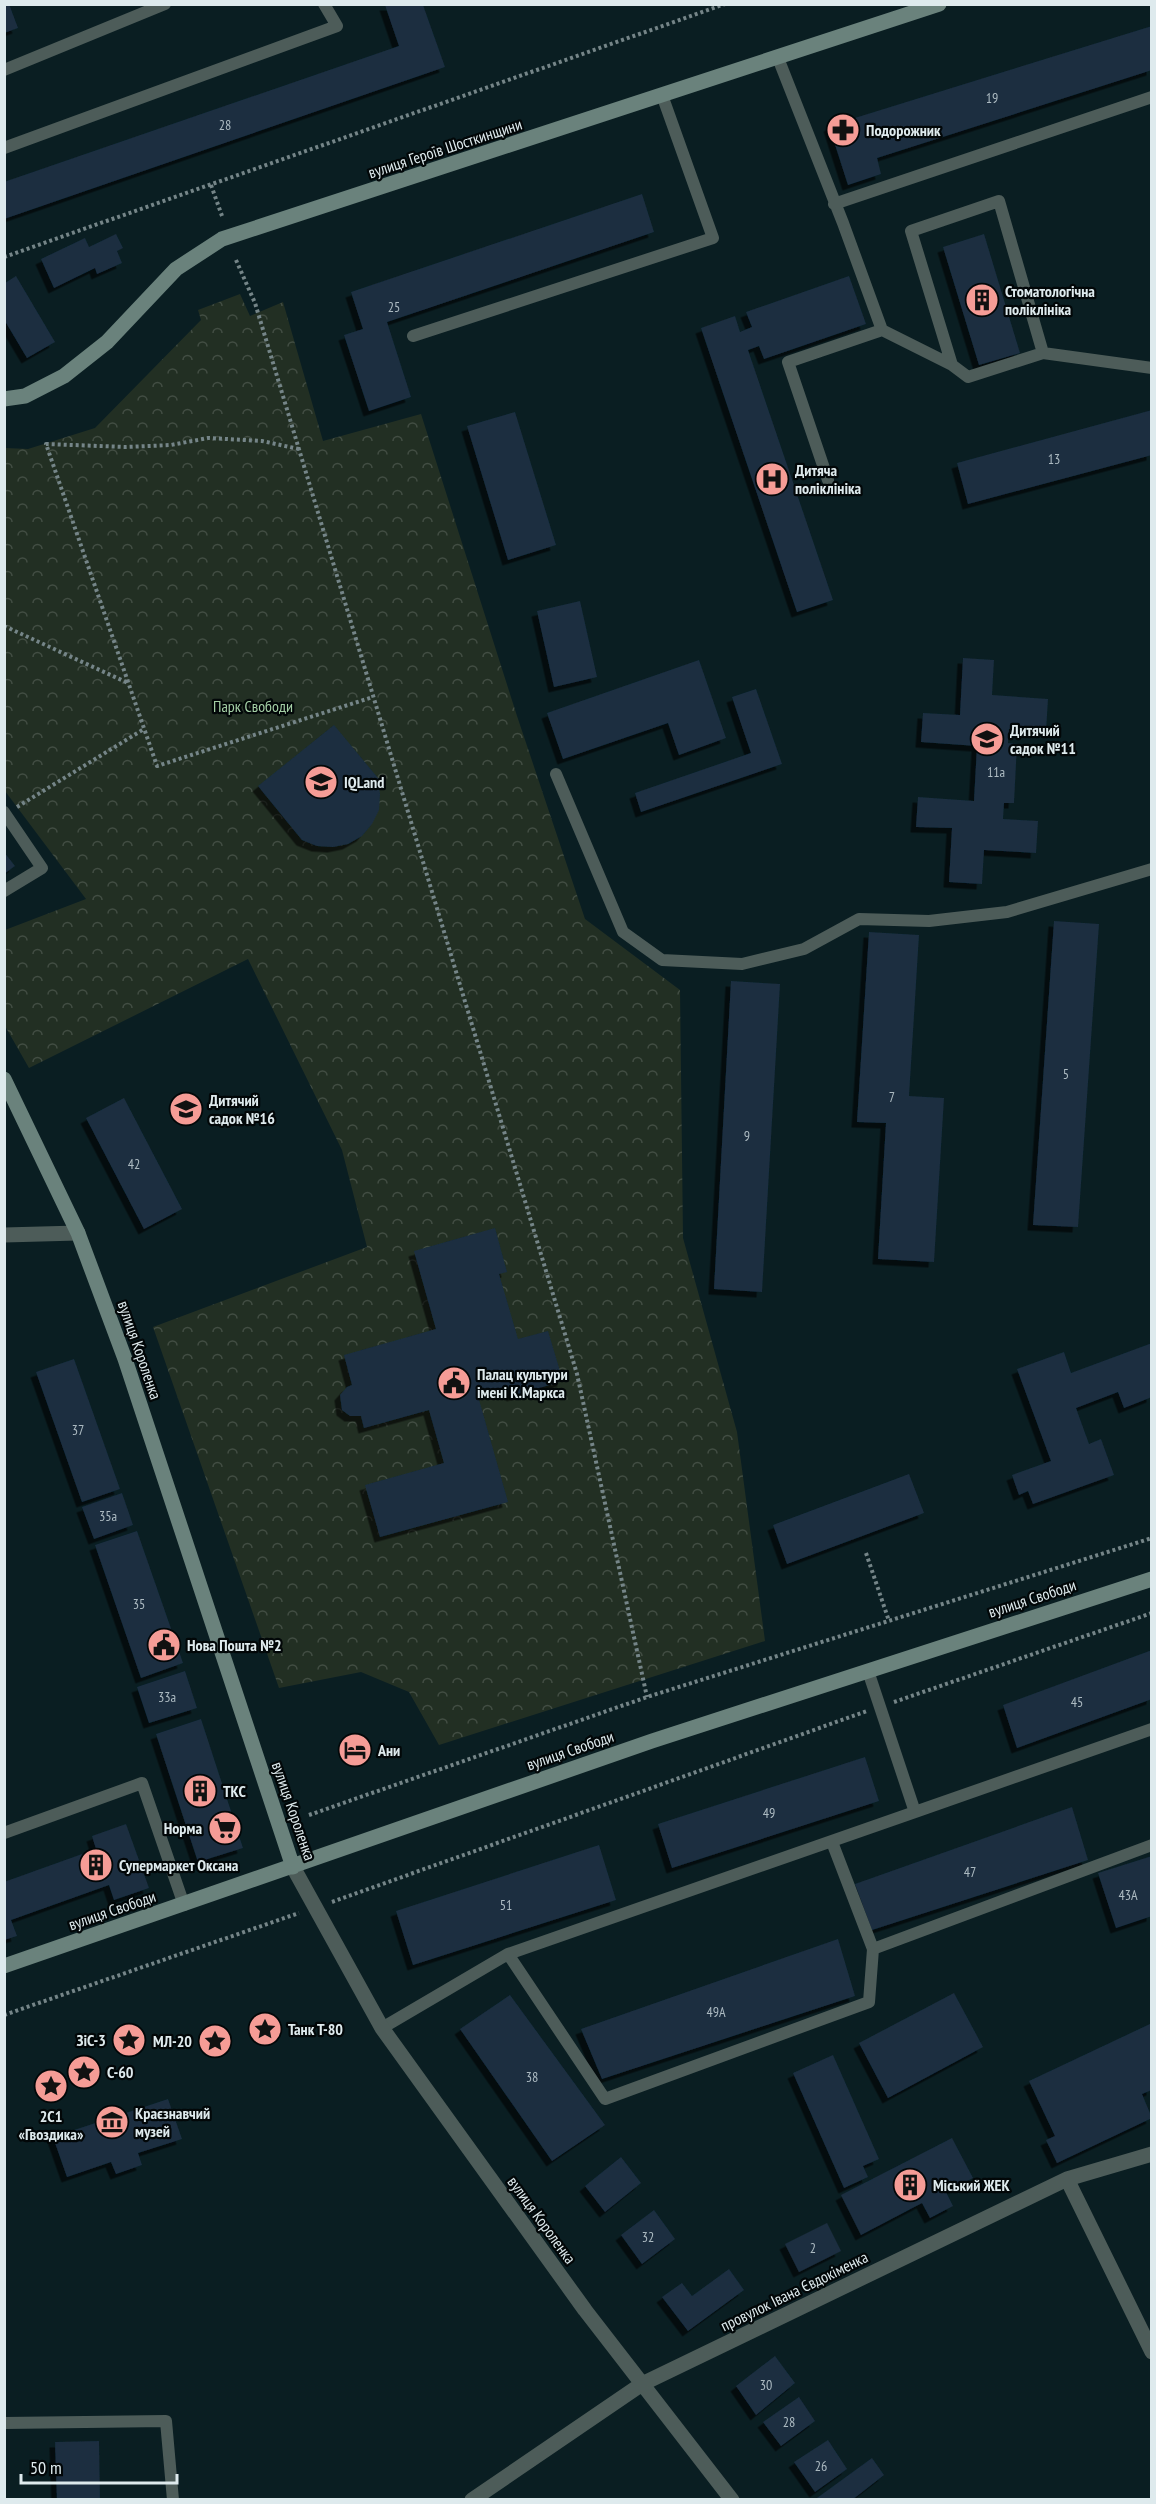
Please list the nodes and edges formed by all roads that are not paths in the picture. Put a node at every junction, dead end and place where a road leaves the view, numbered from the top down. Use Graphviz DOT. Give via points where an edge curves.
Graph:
graph roads {
  1 [pos="165,4"];
  2 [pos="324,4"];
  3 [pos="939,4"];
  4 [pos="778,58"];
  5 [pos="4,70"];
  6 [pos="662,95"];
  7 [pos="1152,97"];
  8 [pos="4,148"];
  9 [pos="834,204"];
  10 [pos="882,330"];
  11 [pos="413,336"];
  12 [pos="1043,353"];
  13 [pos="952,365"];
  14 [pos="1152,368"];
  15 [pos="4,399"];
  16 [pos="828,480"];
  17 [pos="556,774"];
  18 [pos="5,813"];
  19 [pos="1152,869"];
  20 [pos="4,891"];
  21 [pos="4,1079"];
  22 [pos="78,1233"];
  23 [pos="4,1235"];
  24 [pos="1152,1579"];
  25 [pos="868,1671"];
  26 [pos="1152,1729"];
  27 [pos="915,1812"];
  28 [pos="4,1833"];
  29 [pos="832,1842"];
  30 [pos="1152,1845"];
  31 [pos="293,1867"];
  32 [pos="184,1905"];
  33 [pos="873,1949"];
  34 [pos="508,1954"];
  35 [pos="4,1966"];
  36 [pos="382,2028"];
  37 [pos="1152,2154"];
  38 [pos="1067,2179"];
  39 [pos="1152,2352"];
  40 [pos="642,2384"];
  41 [pos="4,2423"];
  42 [pos="173,2499"];
  43 [pos="472,2499"];
  44 [pos="732,2499"];
  1 -- 5 [label="lane"];
  2 -- 8 [label="lane" via="337,26"];
  3 -- 4 [label="main road, вулиця Героїв Шосткинщини"];
  4 -- 6 [label="main road, вулиця Героїв Шосткинщини"];
  4 -- 9 [label="lane"];
  6 -- 11 [label="lane" via="713,238"];
  6 -- 15 [label="main road, вулиця Героїв Шосткинщини" via="222,239 176,269 107,342 64,376 25,396"];
  7 -- 9 [label="lane"];
  9 -- 10 [label="lane"];
  10 -- 13 [label="lane"];
  10 -- 16 [label="lane" via="788,362"];
  12 -- 13 [label="lane" via="968,377"];
  12 -- 13 [label="lane" via="999,201 911,231"];
  12 -- 14 [label="lane"];
  17 -- 19 [label="lane" via="623,932 662,960 742,964 804,949 859,919 929,921 1007,912"];
  18 -- 20 [label="lane" via="42,868"];
  21 -- 22 [label="main road, вулиця Короленка"];
  22 -- 23 [label="street"];
  22 -- 31 [label="main road, вулиця Короленка" via="125,1359"];
  24 -- 25 [label="main road, вулиця Свободи"];
  25 -- 27 [label="lane"];
  25 -- 31 [label="main road, вулиця Свободи" via="652,1741"];
  26 -- 27 [label="lane"];
  27 -- 29 [label="lane"];
  28 -- 32 [label="lane" via="142,1783"];
  29 -- 33 [label="lane"];
  29 -- 34 [label="lane"];
  30 -- 33 [label="lane"];
  31 -- 32 [label="main road, вулиця Свободи"];
  31 -- 36 [label="street, вулиця Короленка"];
  32 -- 35 [label="main road, вулиця Свободи"];
  33 -- 34 [label="lane" via="869,2002 605,2099"];
  34 -- 36 [label="lane"];
  36 -- 40 [label="street, вулиця Короленка"];
  37 -- 38 [label="street, провулок Івана Євдокіменка"];
  38 -- 39 [label="street"];
  38 -- 40 [label="street, провулок Івана Євдокіменка"];
  40 -- 43 [label="street, провулок Івана Євдокіменка"];
  40 -- 44 [label="street, вулиця Короленка"];
  41 -- 42 [label="lane" via="166,2421"];
}
